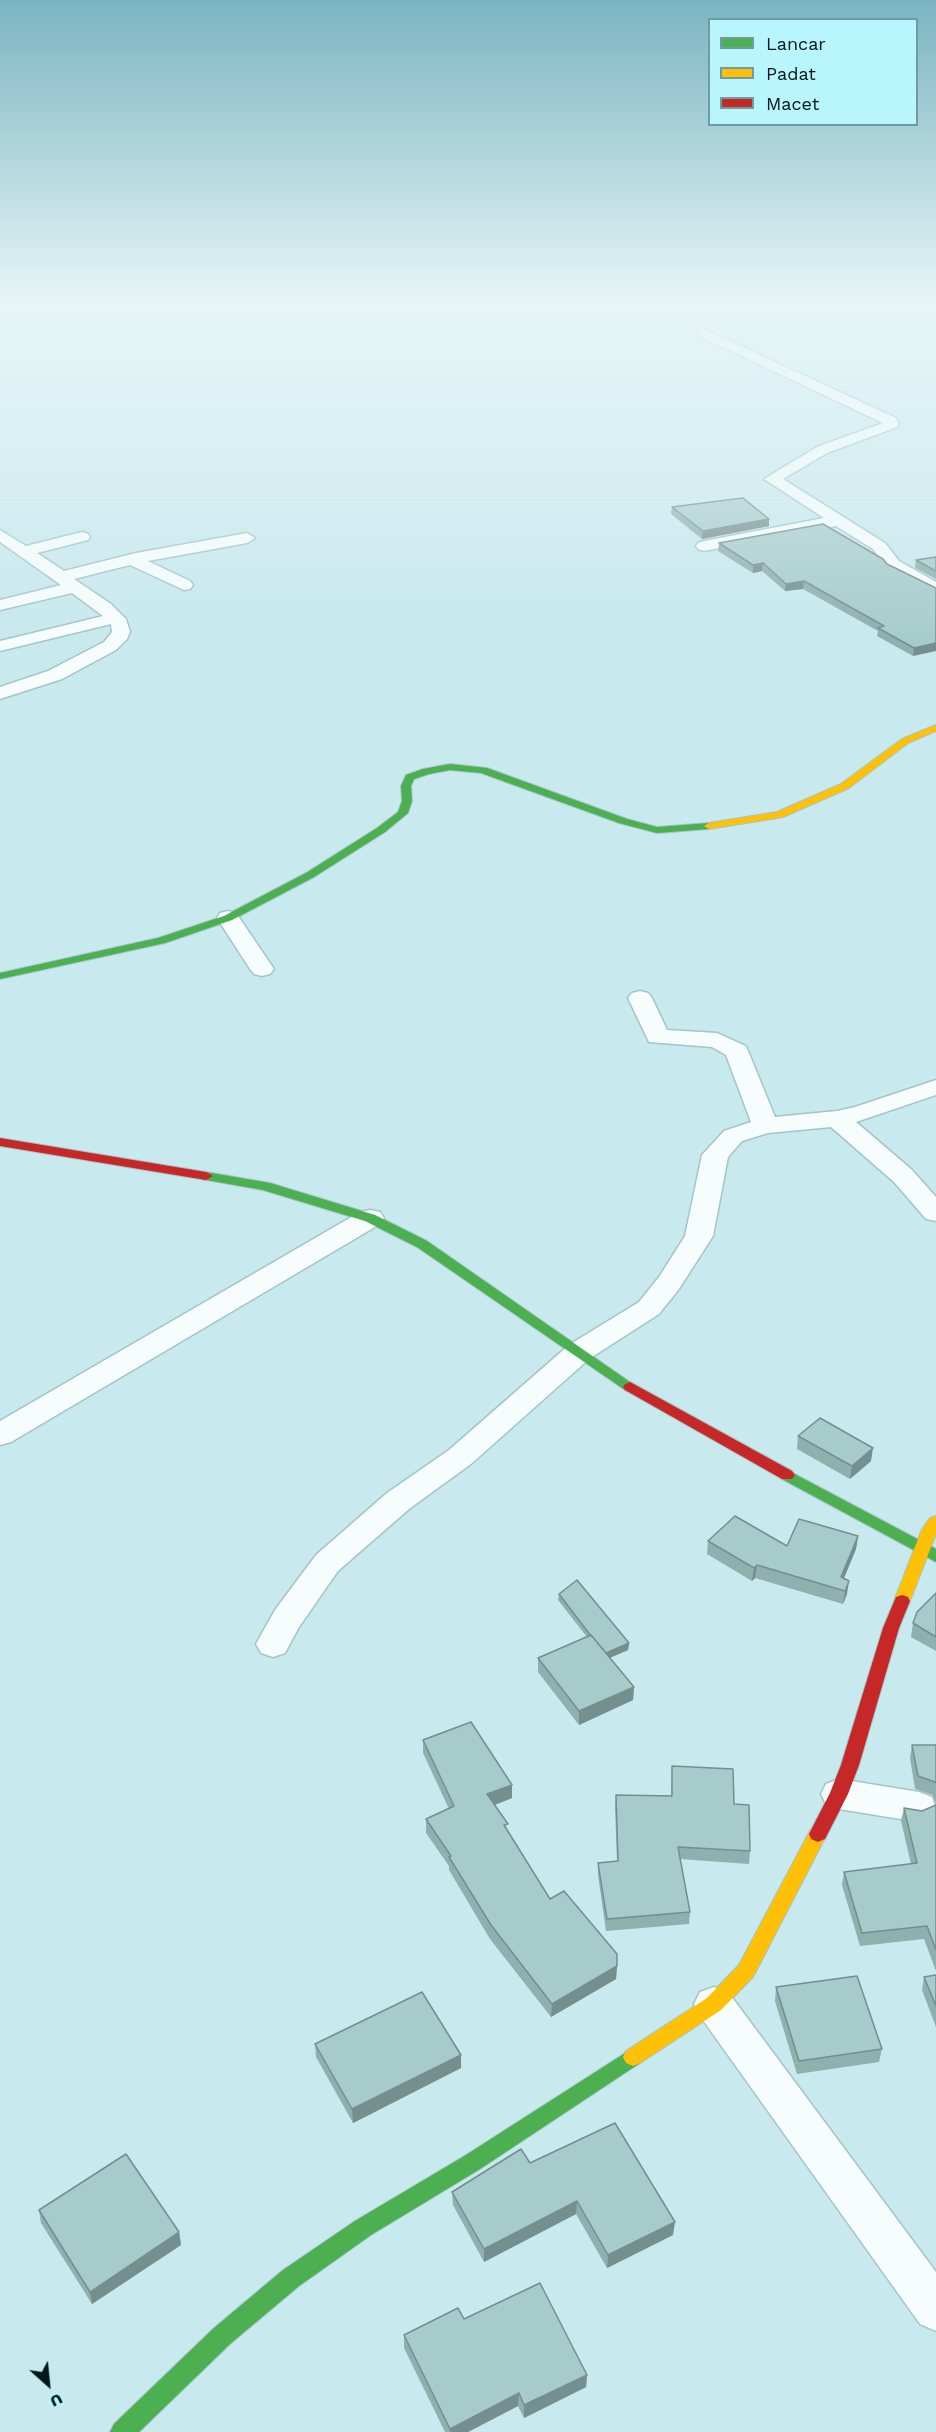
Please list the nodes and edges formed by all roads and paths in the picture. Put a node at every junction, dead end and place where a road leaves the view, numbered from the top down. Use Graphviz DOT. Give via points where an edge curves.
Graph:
graph roads {
  1 [pos="874,412"];
  2 [pos="836,521"];
  3 [pos="0,535"];
  4 [pos="82,537"];
  5 [pos="247,538"];
  6 [pos="704,546"];
  7 [pos="24,551"];
  8 [pos="132,559"];
  9 [pos="69,582"];
  10 [pos="184,585"];
  11 [pos="936,589"];
  12 [pos="0,605"];
  13 [pos="115,618"];
  14 [pos="0,646"];
  15 [pos="0,693"];
  16 [pos="936,728"];
  17 [pos="228,918"];
  18 [pos="262,969"];
  19 [pos="0,976"];
  20 [pos="640,998"];
  21 [pos="936,1088"];
  22 [pos="837,1119"];
  23 [pos="765,1126"];
  24 [pos="0,1142"];
  25 [pos="936,1213"];
  26 [pos="370,1218"];
  27 [pos="579,1352"];
  28 [pos="0,1435"];
  29 [pos="936,1522"];
  30 [pos="921,1548"];
  31 [pos="936,1556"];
  32 [pos="273,1644"];
  33 [pos="839,1794"];
  34 [pos="919,1807"];
  35 [pos="714,2004"];
  36 [pos="936,2309"];
  37 [pos="122,2432"];
  1 -- 2 [label="street" via="891,421 888,426 822,450 772,479"];
  2 -- 6 [label="street"];
  2 -- 11 [label="street" via="879,546 894,565"];
  3 -- 7 [label="street"];
  4 -- 7 [label="street"];
  5 -- 8 [label="street"];
  7 -- 9 [label="street"];
  8 -- 9 [label="street"];
  8 -- 10 [label="street"];
  9 -- 12 [label="street"];
  9 -- 13 [label="street"];
  13 -- 14 [label="street"];
  13 -- 15 [label="street" via="121,632 110,646 55,675"];
  16 -- 17 [label="street" via="905,741 846,786 779,815 713,826 657,830 483,770 450,767 427,771 410,777 403,813 381,830 310,875"];
  17 -- 18 [label="street"];
  17 -- 19 [label="street" via="162,941"];
  20 -- 23 [label="street" via="658,1037 717,1040 737,1051"];
  21 -- 22 [label="street"];
  22 -- 23 [label="street"];
  22 -- 25 [label="street" via="903,1176"];
  23 -- 27 [label="street" via="733,1136 715,1155 699,1236 649,1308"];
  24 -- 26 [label="street" via="265,1186"];
  26 -- 27 [label="street" via="422,1244"];
  26 -- 28 [label="street"];
  27 -- 30 [label="street" via="622,1382"];
  27 -- 32 [label="street" via="460,1457 399,1501 327,1563"];
  29 -- 30 [label="street"];
  30 -- 31 [label="street"];
  30 -- 33 [label="street" via="891,1628"];
  33 -- 34 [label="street"];
  33 -- 35 [label="street" via="746,1971"];
  35 -- 36 [label="street"];
  35 -- 37 [label="street" via="291,2278 222,2336"];
}
